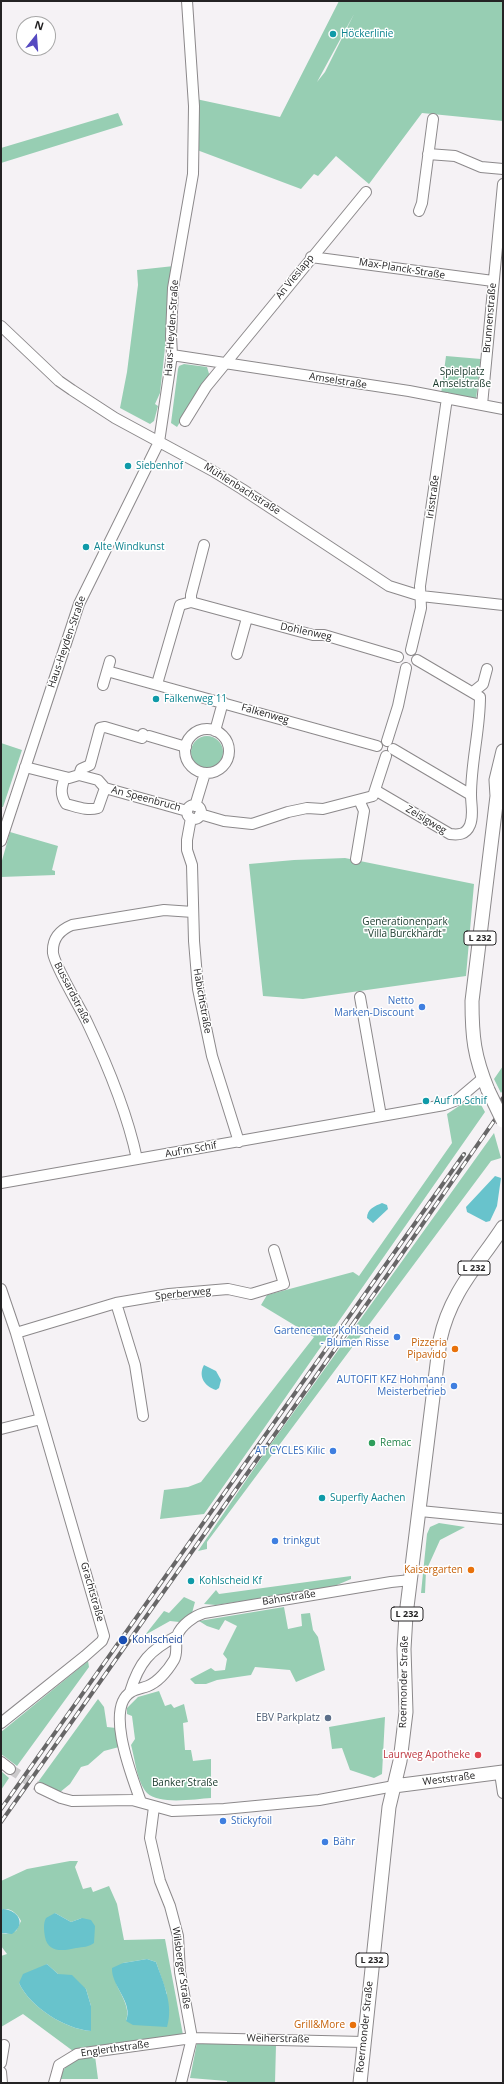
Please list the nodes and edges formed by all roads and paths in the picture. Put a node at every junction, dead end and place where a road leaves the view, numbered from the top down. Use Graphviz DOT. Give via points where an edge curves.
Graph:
graph roads {
  1 [pos="187,1"];
  2 [pos="433,119"];
  3 [pos="428,154"];
  4 [pos="503,169"];
  5 [pos="503,184"];
  6 [pos="366,192"];
  7 [pos="419,211"];
  8 [pos="311,257"];
  9 [pos="493,281"];
  10 [pos="1,326"];
  11 [pos="172,355"];
  12 [pos="226,364"];
  13 [pos="447,398"];
  14 [pos="482,405"];
  15 [pos="503,409"];
  16 [pos="185,421"];
  17 [pos="159,442"];
  18 [pos="204,545"];
  19 [pos="420,596"];
  20 [pos="191,602"];
  21 [pos="503,605"];
  22 [pos="247,618"];
  23 [pos="411,650"];
  24 [pos="237,654"];
  25 [pos="398,656"];
  26 [pos="417,660"];
  27 [pos="110,661"];
  28 [pos="406,668"];
  29 [pos="487,669"];
  30 [pos="107,672"];
  31 [pos="157,684"];
  32 [pos="103,685"];
  33 [pos="473,692"];
  34 [pos="223,702"];
  35 [pos="215,731"];
  36 [pos="186,747"];
  37 [pos="388,749"];
  38 [pos="503,751"];
  39 [pos="25,767"];
  40 [pos="205,773"];
  41 [pos="79,775"];
  42 [pos="65,777"];
  43 [pos="503,782"];
  44 [pos="105,788"];
  45 [pos="375,790"];
  46 [pos="471,795"];
  47 [pos="497,796"];
  48 [pos="359,800"];
  49 [pos="193,812"];
  50 [pos="1,841"];
  51 [pos="356,859"];
  52 [pos="193,912"];
  53 [pos="360,997"];
  54 [pos="486,1084"];
  55 [pos="381,1116"];
  56 [pos="503,1121"];
  57 [pos="239,1142"];
  58 [pos="137,1160"];
  59 [pos="1,1183"];
  60 [pos="503,1226"];
  61 [pos="274,1250"];
  62 [pos="1,1289"];
  63 [pos="116,1303"];
  64 [pos="16,1333"];
  65 [pos="143,1416"];
  66 [pos="41,1419"];
  67 [pos="1,1429"];
  68 [pos="420,1511"];
  69 [pos="503,1519"];
  70 [pos="411,1580"];
  71 [pos="177,1636"];
  72 [pos="130,1692"];
  73 [pos="1,1723"];
  74 [pos="1,1762"];
  75 [pos="10,1769"];
  76 [pos="501,1773"];
  77 [pos="394,1786"];
  78 [pos="40,1788"];
  79 [pos="503,1793"];
  80 [pos="141,1802"];
  81 [pos="154,1807"];
  82 [pos="192,2038"];
  83 [pos="364,2042"];
  84 [pos="4,2045"];
  85 [pos="1,2063"];
  86 [pos="1,2072"];
  87 [pos="2,2083"];
  88 [pos="54,2083"];
  89 [pos="181,2083"];
  90 [pos="360,2083"];
  1 -- 11 [label="street, Haus-Heyden-Straße" via="194,137 193,174 173,288 170,336"];
  2 -- 3 [label="street"];
  3 -- 4 [label="street" via="455,156 482,167"];
  3 -- 7 [label="street"];
  5 -- 9 [label="street, Brunnenstraße"];
  6 -- 8 [label="street, An Vieslapp"];
  8 -- 9 [label="street, Max-Planck-Straße"];
  8 -- 12 [label="street, An Vieslapp"];
  9 -- 14 [label="street, Brunnenstraße"];
  10 -- 17 [label="street, Mühlenbachstraße" via="59,381 115,418"];
  11 -- 12 [label="street, Amselstraße"];
  11 -- 17 [label="street, Haus-Heyden-Straße"];
  12 -- 13 [label="street, Amselstraße"];
  12 -- 16 [label="street, An Vieslapp" via="206,387"];
  13 -- 14 [label="street, Amselstraße"];
  13 -- 19 [label="street, Irisstraße"];
  14 -- 15 [label="street, Amselstraße"];
  17 -- 19 [label="street, Mühlenbachstraße" via="214,471 389,586 401,592"];
  17 -- 39 [label="street, Haus-Heyden-Straße" via="79,604"];
  18 -- 20 [label="street"];
  19 -- 21 [label="street, Mühlenbachstraße"];
  19 -- 23 [label="street" via="421,608"];
  20 -- 22 [label="street, Dohlenweg"];
  20 -- 31 [label="street" via="180,605"];
  22 -- 24 [label="street"];
  22 -- 25 [label="street, Dohlenweg" via="313,636 324,635"];
  23 -- 25 [label="street" via="402,651"];
  23 -- 26 [label="street"];
  25 -- 28 [label="street" via="400,665"];
  26 -- 28 [label="street" via="414,666"];
  26 -- 33 [label="street"];
  27 -- 30 [label="street"];
  28 -- 37 [label="street"];
  29 -- 33 [label="street" via="483,684"];
  30 -- 31 [label="street, Falkenweg"];
  30 -- 32 [label="street"];
  31 -- 34 [label="street, Falkenweg"];
  33 -- 46 [label="street, Zeisigweg" via="480,697 480,702"];
  34 -- 35 [label="street"];
  34 -- 37 [label="street, Falkenweg" via="377,746 379,754"];
  35 -- 36 [label="street" via="203,730 195,733 188,738"];
  35 -- 40 [label="street" via="226,742 227,757 222,767 211,774"];
  36 -- 40 [label="street" via="185,756 189,764"];
  36 -- 41 [label="street" via="146,735 142,738 100,728 90,765 81,769"];
  37 -- 45 [label="street"];
  37 -- 46 [label="street"];
  38 -- 47 [label="main road, L 232" via="496,780"];
  39 -- 42 [label="street, An Speenbruch"];
  39 -- 50 [label="street, Haus-Heyden-Straße"];
  40 -- 49 [label="street, Habichtstraße"];
  41 -- 42 [label="street, An Speenbruch"];
  41 -- 44 [label="street, An Speenbruch" via="98,780"];
  42 -- 44 [label="street, An Speenbruch" via="61,790 62,797 66,804 78,808 98,808"];
  43 -- 47 [label="main road, L 232"];
  44 -- 49 [label="street, An Speenbruch"];
  45 -- 46 [label="street, Zeisigweg" via="450,834 459,835 466,832 470,826"];
  45 -- 48 [label="street, An Speenbruch" via="373,796"];
  47 -- 54 [label="main road, L 232" via="472,1001 475,1056"];
  48 -- 49 [label="street, An Speenbruch" via="323,809 307,808 288,812 252,824 224,821"];
  48 -- 51 [label="street" via="364,811"];
  49 -- 52 [label="street, Habichtstraße" via="187,840 192,865"];
  52 -- 57 [label="street, Habichtstraße" via="197,982 202,1012 212,1056"];
  52 -- 58 [label="street, Bussardstraße" via="164,910 72,925 58,935 54,946 55,959 114,1083"];
  53 -- 55 [label="street"];
  54 -- 55 [label="street, Auf'm Schif" via="444,1105"];
  54 -- 56 [label="main road, L 232, bridge"];
  55 -- 57 [label="street, Auf'm Schif"];
  57 -- 58 [label="street, Auf'm Schif"];
  58 -- 59 [label="street, Auf'm Schif"];
  60 -- 68 [label="main road, Roermonder Straße / L 232" via="457,1292 443,1323 432,1396"];
  61 -- 63 [label="street, Sperberweg" via="284,1284 250,1294 228,1289 169,1294"];
  62 -- 64 [label="street, Grachtstraße"];
  63 -- 64 [label="street, Sperberweg"];
  63 -- 65 [label="street" via="135,1365"];
  64 -- 66 [label="street, Grachtstraße"];
  66 -- 67 [label="street"];
  66 -- 73 [label="street, Grachtstraße" via="104,1636 85,1656"];
  68 -- 69 [label="street"];
  68 -- 70 [label="main road, Roermonder Straße / L 232"];
  70 -- 71 [label="street, Bahnstraße" via="204,1612 188,1621"];
  70 -- 77 [label="main road, Roermonder Straße / L 232" via="404,1648 406,1712"];
  71 -- 72 [label="street, Bahnstraße" via="152,1651 140,1665"];
  71 -- 72 [label="street" via="174,1660 156,1682"];
  72 -- 80 [label="street, Bahnstraße" via="124,1698 121,1708 120,1726 124,1748"];
  74 -- 75 [label="street"];
  76 -- 77 [label="main road, Weststraße"];
  76 -- 79 [label="street"];
  77 -- 81 [label="street" via="319,1800 224,1809 172,1811"];
  77 -- 83 [label="main road, Roermonder Straße / L 232" via="389,1807"];
  78 -- 80 [label="street" via="72,1801"];
  80 -- 81 [label="street"];
  81 -- 82 [label="street, Wilsberger Straße" via="150,1838 160,1881 178,1936 180,1972"];
  82 -- 83 [label="street, Weiherstraße"];
  82 -- 88 [label="street, Englerthstraße" via="76,2054 59,2065"];
  82 -- 89 [label="street, Wilsberger Straße"];
  83 -- 90 [label="main road, Roermonder Straße / L 232"];
  84 -- 85 [label="street"];
  86 -- 87 [label="street"];
}
